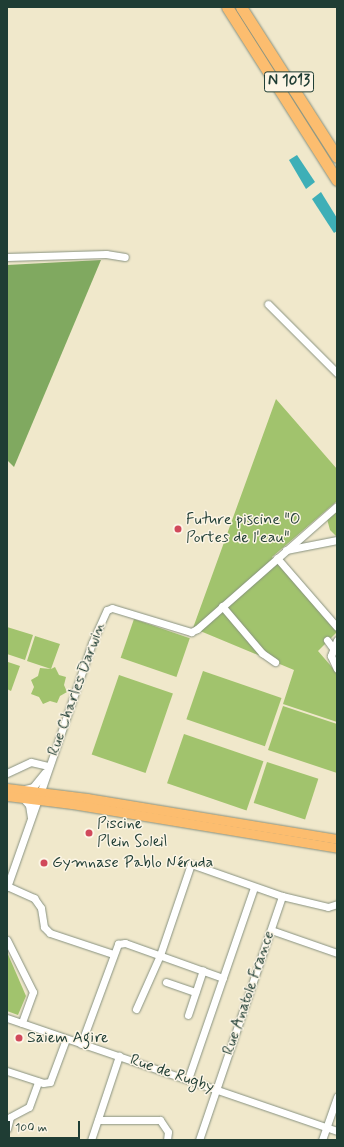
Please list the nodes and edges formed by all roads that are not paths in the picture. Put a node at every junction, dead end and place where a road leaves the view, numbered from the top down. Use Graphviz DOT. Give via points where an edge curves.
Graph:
graph roads {
  1 [pos="227,7"];
  2 [pos="241,7"];
  3 [pos="337,157"];
  4 [pos="337,180"];
  5 [pos="7,257"];
  6 [pos="125,257"];
  7 [pos="268,304"];
  8 [pos="337,374"];
  9 [pos="337,506"];
  10 [pos="337,540"];
  11 [pos="286,550"];
  12 [pos="277,558"];
  13 [pos="222,606"];
  14 [pos="337,627"];
  15 [pos="326,640"];
  16 [pos="337,640"];
  17 [pos="332,647"];
  18 [pos="275,662"];
  19 [pos="337,669"];
  20 [pos="49,768"];
  21 [pos="7,773"];
  22 [pos="7,788"];
  23 [pos="23,793"];
  24 [pos="7,796"];
  25 [pos="41,797"];
  26 [pos="30,814"];
  27 [pos="337,839"];
  28 [pos="337,848"];
  29 [pos="7,886"];
  30 [pos="254,887"];
  31 [pos="282,896"];
  32 [pos="337,904"];
  33 [pos="271,930"];
  34 [pos="7,940"];
  35 [pos="337,953"];
  36 [pos="113,954"];
  37 [pos="160,955"];
  38 [pos="203,970"];
  39 [pos="223,978"];
  40 [pos="166,982"];
  41 [pos="195,992"];
  42 [pos="136,1009"];
  43 [pos="188,1016"];
  44 [pos="7,1018"];
  45 [pos="22,1023"];
  46 [pos="66,1039"];
  47 [pos="81,1044"];
  48 [pos="119,1056"];
  49 [pos="7,1072"];
  50 [pos="188,1079"];
  51 [pos="38,1082"];
  52 [pos="216,1090"];
  53 [pos="337,1097"];
  54 [pos="9,1116"];
  55 [pos="98,1120"];
  56 [pos="326,1127"];
  57 [pos="7,1128"];
  58 [pos="337,1131"];
  59 [pos="91,1140"];
  60 [pos="167,1140"];
  61 [pos="199,1140"];
  62 [pos="322,1140"];
  1 -- 4 [label="highway, N 1013"];
  2 -- 3 [label="highway, N 1013"];
  5 -- 6 [label="street" via="106,254"];
  7 -- 8 [label="street"];
  9 -- 11 [label="street, Rue Charles Darwin"];
  10 -- 11 [label="street"];
  11 -- 12 [label="street, Rue Charles Darwin"];
  12 -- 13 [label="street, Rue Charles Darwin"];
  12 -- 14 [label="street"];
  13 -- 18 [label="street" via="262,653"];
  13 -- 20 [label="street, Rue Charles Darwin" via="191,632 112,608 108,610 92,643"];
  15 -- 17 [label="street"];
  16 -- 17 [label="street"];
  17 -- 19 [label="street" via="330,656"];
  20 -- 21 [label="street" via="31,762"];
  20 -- 23 [label="street" via="33,787"];
  20 -- 25 [label="street"];
  22 -- 23 [label="main road"];
  23 -- 24 [label="main road"];
  23 -- 25 [label="main road"];
  23 -- 26 [label="street"];
  25 -- 26 [label="street"];
  25 -- 27 [label="main road"];
  25 -- 28 [label="main road"];
  26 -- 29 [label="street"];
  29 -- 36 [label="street" via="34,898 41,908 44,927 50,933"];
  30 -- 31 [label="street"];
  30 -- 37 [label="street" via="191,864"];
  30 -- 39 [label="street"];
  31 -- 32 [label="street" via="328,907"];
  31 -- 33 [label="street, Rue Anatole France"];
  33 -- 35 [label="street"];
  33 -- 52 [label="street, Rue Anatole France"];
  34 -- 45 [label="street" via="33,992"];
  36 -- 37 [label="street" via="116,946 122,943"];
  36 -- 47 [label="street"];
  37 -- 38 [label="street"];
  37 -- 42 [label="street"];
  38 -- 39 [label="street"];
  38 -- 41 [label="street"];
  39 -- 50 [label="street"];
  40 -- 41 [label="street"];
  41 -- 43 [label="street"];
  44 -- 45 [label="street, Rue de Rugby"];
  45 -- 46 [label="street, Rue de Rugby"];
  46 -- 47 [label="street, Rue de Rugby"];
  46 -- 51 [label="street" via="52,1079 47,1084"];
  47 -- 48 [label="street, Rue de Rugby"];
  48 -- 50 [label="street, Rue de Rugby"];
  48 -- 55 [label="street"];
  49 -- 51 [label="street"];
  50 -- 52 [label="street, Rue de Rugby"];
  51 -- 54 [label="street" via="29,1107"];
  52 -- 56 [label="street, Rue de Rugby"];
  52 -- 61 [label="street, Rue Anatole France"];
  53 -- 56 [label="street"];
  54 -- 57 [label="street"];
  55 -- 59 [label="street"];
  55 -- 60 [label="street" via="160,1120 168,1132"];
  56 -- 58 [label="street, Rue de Rugby"];
  56 -- 62 [label="street"];
}
